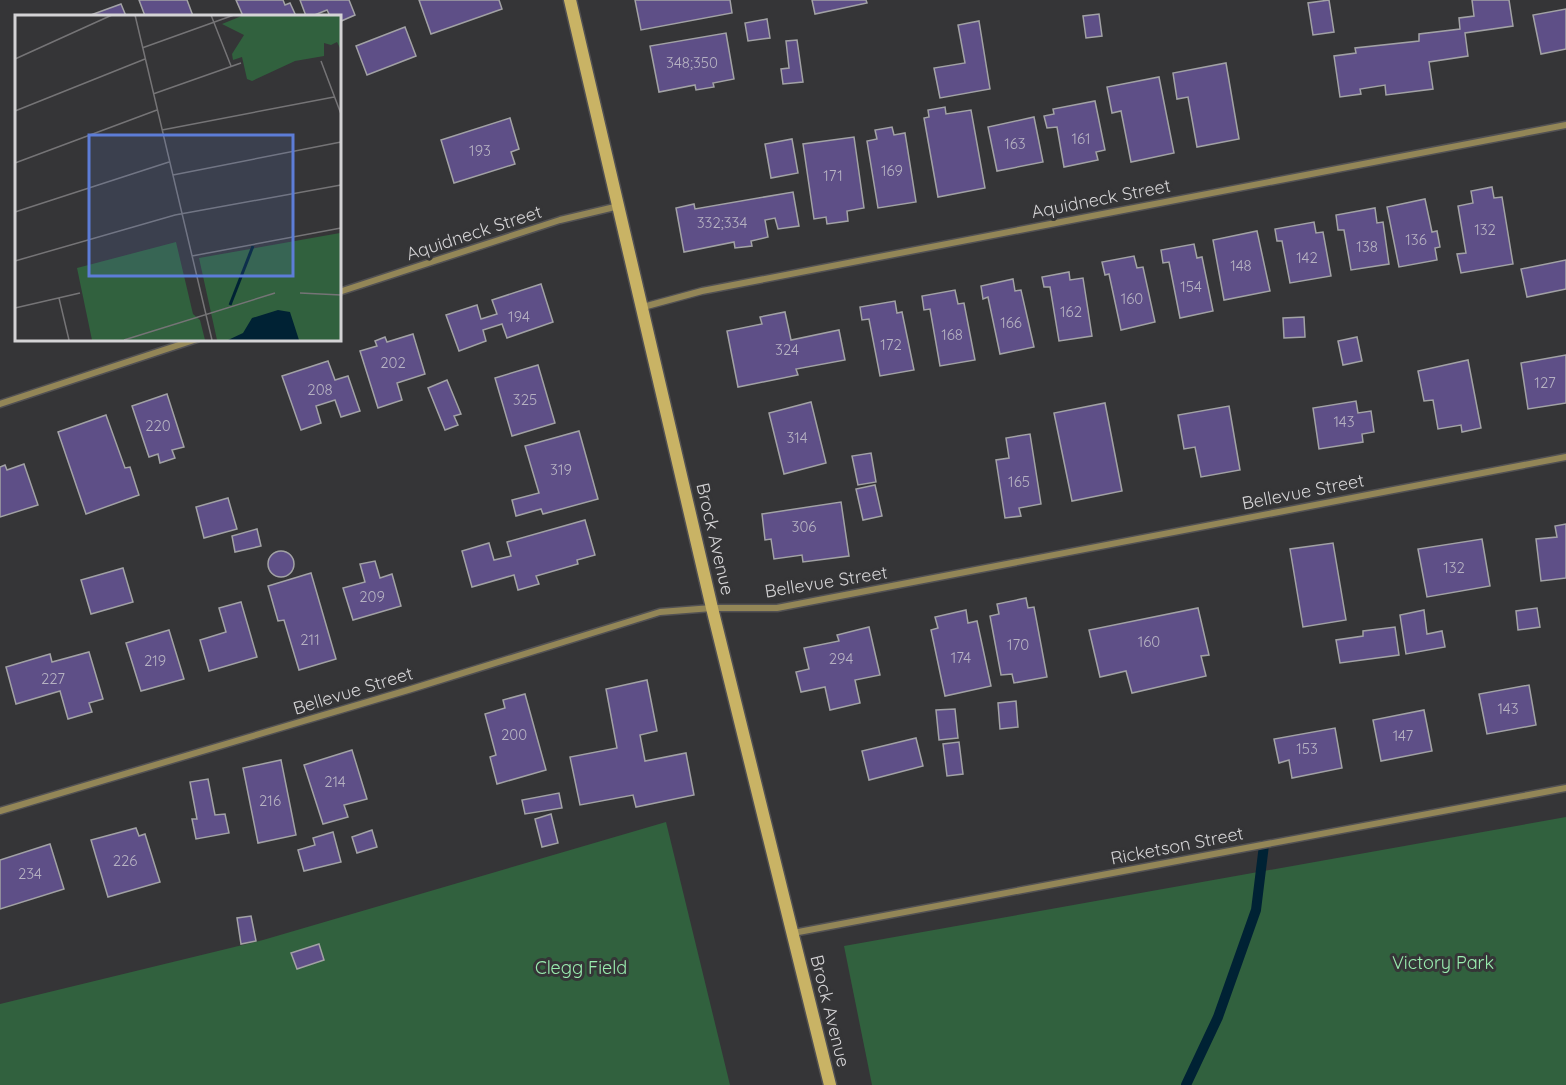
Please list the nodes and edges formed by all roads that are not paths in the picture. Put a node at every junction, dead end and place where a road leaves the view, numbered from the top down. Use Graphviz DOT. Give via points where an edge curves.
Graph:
graph roads {
  1 [pos="570,0"];
  2 [pos="1566,125"];
  3 [pos="619,206"];
  4 [pos="340,292"];
  5 [pos="643,307"];
  6 [pos="194,340"];
  7 [pos="0,404"];
  8 [pos="1566,457"];
  9 [pos="712,608"];
  10 [pos="1566,788"];
  11 [pos="0,812"];
  12 [pos="793,933"];
  13 [pos="830,1085"];
  1 -- 3 [label="main road, Brock Avenue"];
  2 -- 5 [label="street, Aquidneck Street" via="702,291"];
  3 -- 4 [label="street, Aquidneck Street" via="560,220"];
  3 -- 5 [label="main road, Brock Avenue"];
  5 -- 9 [label="main road, Brock Avenue"];
  6 -- 7 [label="street"];
  8 -- 9 [label="street, Bellevue Street" via="777,608"];
  9 -- 11 [label="street, Bellevue Street" via="660,612"];
  9 -- 12 [label="main road, Brock Avenue"];
  10 -- 12 [label="street, Ricketson Street"];
  12 -- 13 [label="main road, Brock Avenue"];
}
